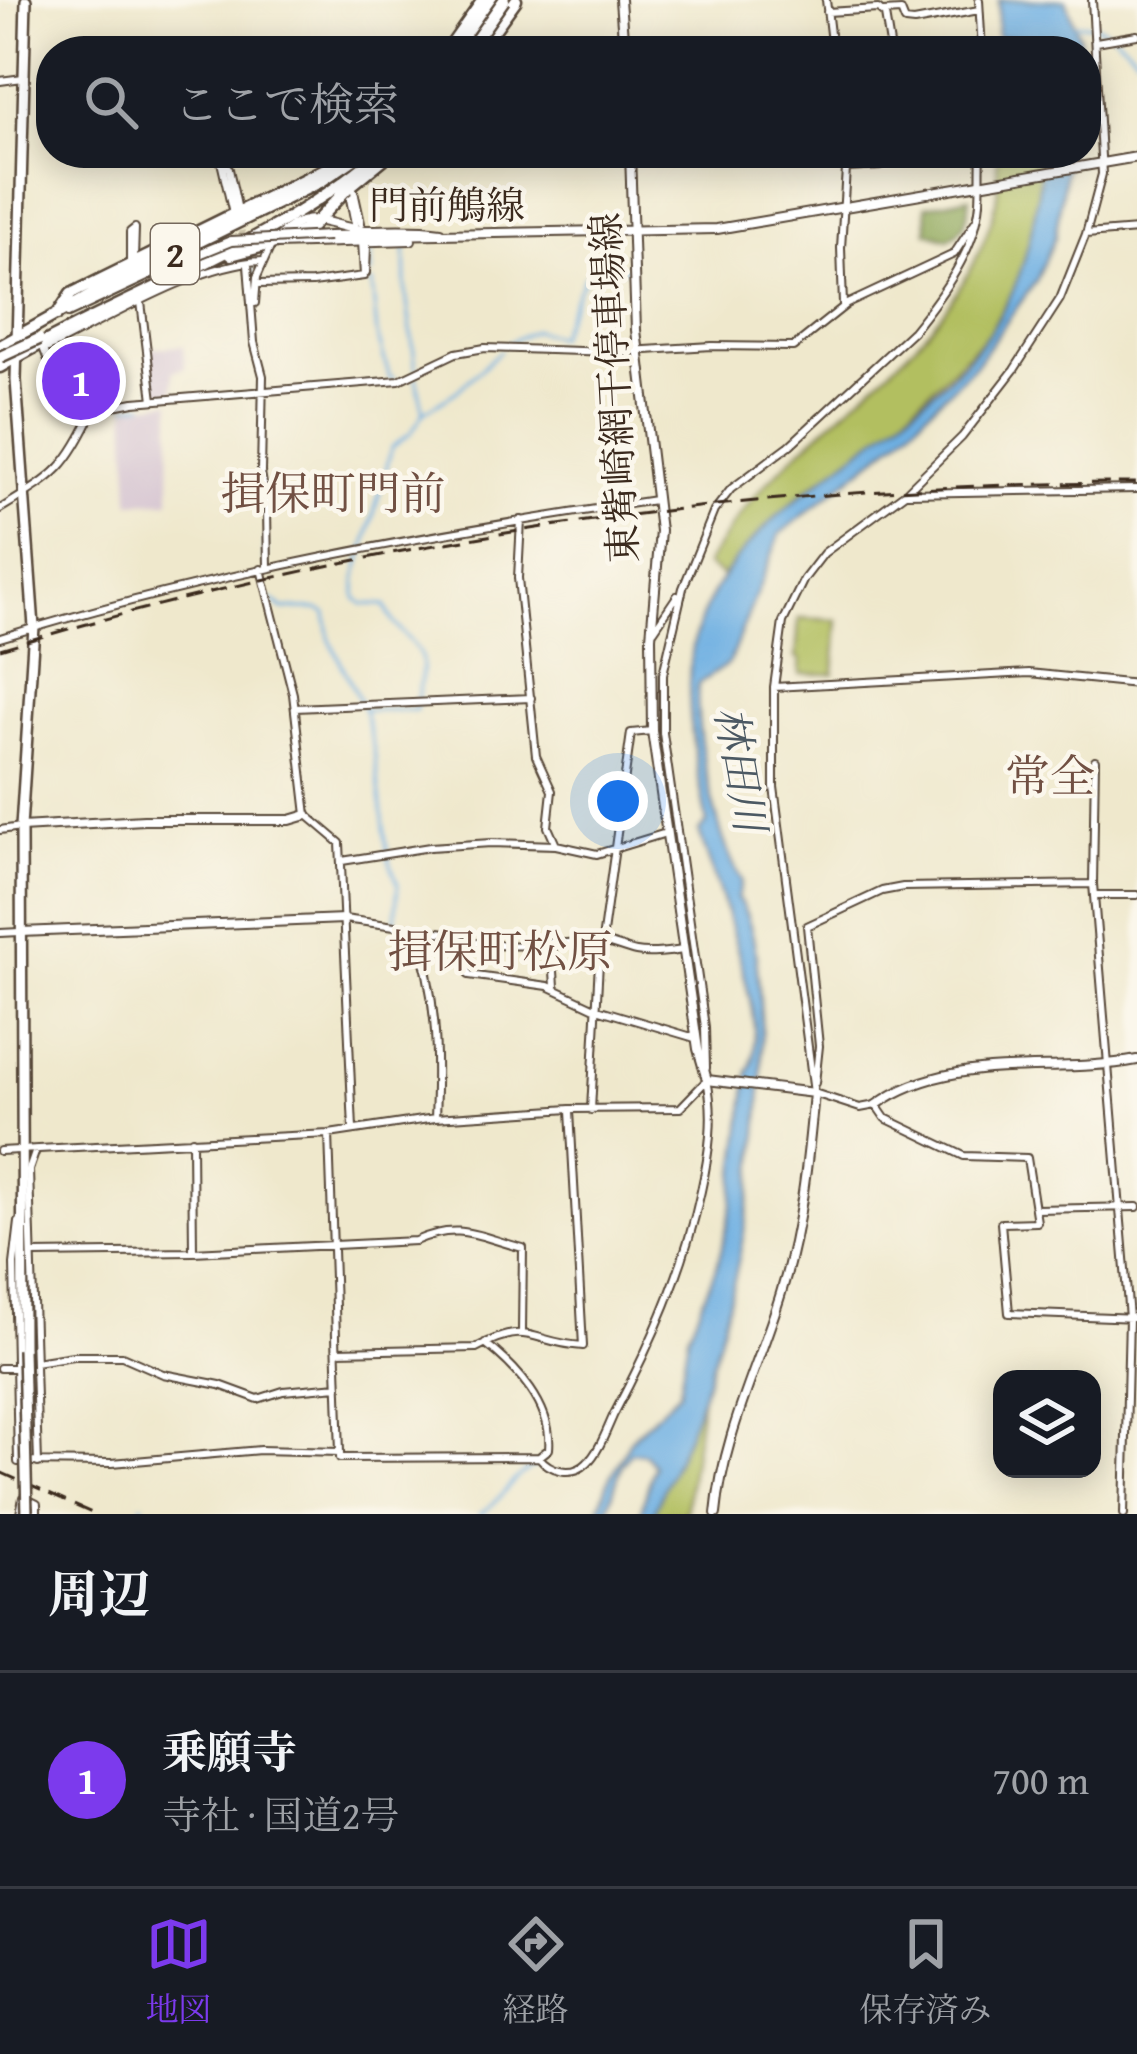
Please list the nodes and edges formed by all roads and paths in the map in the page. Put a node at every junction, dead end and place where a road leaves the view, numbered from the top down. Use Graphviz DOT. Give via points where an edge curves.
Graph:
graph roads {
  1 [pos="26,0"];
  2 [pos="483,0"];
  3 [pos="498,0"];
  4 [pos="515,0"];
  5 [pos="620,0"];
  6 [pos="826,0"];
  7 [pos="1092,0"];
  8 [pos="979,5"];
  9 [pos="827,12"];
  10 [pos="883,12"];
  11 [pos="501,21"];
  12 [pos="1137,35"];
  13 [pos="458,36"];
  14 [pos="469,36"];
  15 [pos="477,36"];
  16 [pos="490,36"];
  17 [pos="623,36"];
  18 [pos="830,36"];
  19 [pos="888,36"];
  20 [pos="981,36"];
  21 [pos="1095,36"];
  22 [pos="1101,41"];
  23 [pos="23,78"];
  24 [pos="0,81"];
  25 [pos="1137,158"];
  26 [pos="1101,164"];
  27 [pos="223,168"];
  28 [pos="324,168"];
  29 [pos="331,168"];
  30 [pos="338,168"];
  31 [pos="362,168"];
  32 [pos="373,168"];
  33 [pos="631,168"];
  34 [pos="848,168"];
  35 [pos="981,168"];
  36 [pos="1078,168"];
  37 [pos="1099,168"];
  38 [pos="982,185"];
  39 [pos="355,193"];
  40 [pos="296,194"];
  41 [pos="335,205"];
  42 [pos="843,210"];
  43 [pos="235,215"];
  44 [pos="322,219"];
  45 [pos="976,219"];
  46 [pos="338,223"];
  47 [pos="358,226"];
  48 [pos="1137,230"];
  49 [pos="634,233"];
  50 [pos="1086,234"];
  51 [pos="254,235"];
  52 [pos="442,237"];
  53 [pos="466,237"];
  54 [pos="364,243"];
  55 [pos="272,244"];
  56 [pos="251,249"];
  57 [pos="262,261"];
  58 [pos="210,262"];
  59 [pos="248,265"];
  60 [pos="258,284"];
  61 [pos="168,286"];
  62 [pos="139,302"];
  63 [pos="844,307"];
  64 [pos="253,313"];
  65 [pos="56,317"];
  66 [pos="81,329"];
  67 [pos="17,337"];
  68 [pos="0,346"];
  69 [pos="638,351"];
  70 [pos="0,358"];
  71 [pos="16,358"];
  72 [pos="0,367"];
  73 [pos="264,392"];
  74 [pos="153,400"];
  75 [pos="94,410"];
  76 [pos="1137,489"];
  77 [pos="904,493"];
  78 [pos="25,494"];
  79 [pos="656,500"];
  80 [pos="0,509"];
  81 [pos="520,520"];
  82 [pos="265,568"];
  83 [pos="683,588"];
  84 [pos="34,627"];
  85 [pos="651,637"];
  86 [pos="0,638"];
  87 [pos="1137,684"];
  88 [pos="774,687"];
  89 [pos="532,698"];
  90 [pos="295,708"];
  91 [pos="652,731"];
  92 [pos="1095,760"];
  93 [pos="307,815"];
  94 [pos="21,827"];
  95 [pos="0,830"];
  96 [pos="666,833"];
  97 [pos="556,844"];
  98 [pos="613,849"];
  99 [pos="342,861"];
  100 [pos="1093,884"];
  101 [pos="1094,895"];
  102 [pos="1137,895"];
  103 [pos="344,919"];
  104 [pos="415,929"];
  105 [pos="21,932"];
  106 [pos="0,933"];
  107 [pos="460,940"];
  108 [pos="552,942"];
  109 [pos="602,942"];
  110 [pos="683,950"];
  111 [pos="555,988"];
  112 [pos="597,1010"];
  113 [pos="696,1038"];
  114 [pos="1137,1060"];
  115 [pos="1108,1065"];
  116 [pos="706,1077"];
  117 [pos="814,1094"];
  118 [pos="876,1105"];
  119 [pos="569,1109"];
  120 [pos="591,1110"];
  121 [pos="435,1118"];
  122 [pos="353,1129"];
  123 [pos="329,1134"];
  124 [pos="192,1140"];
  125 [pos="36,1149"];
  126 [pos="21,1150"];
  127 [pos="0,1151"];
  128 [pos="1121,1207"];
  129 [pos="1137,1207"];
  130 [pos="1036,1209"];
  131 [pos="20,1213"];
  132 [pos="333,1245"];
  133 [pos="194,1252"];
  134 [pos="33,1254"];
  135 [pos="1133,1318"];
  136 [pos="522,1331"];
  137 [pos="485,1343"];
  138 [pos="337,1351"];
  139 [pos="35,1363"];
  140 [pos="0,1368"];
  141 [pos="17,1368"];
  142 [pos="338,1386"];
  143 [pos="340,1452"];
  144 [pos="539,1457"];
  145 [pos="38,1463"];
  146 [pos="23,1514"];
  147 [pos="37,1514"];
  148 [pos="716,1514"];
  149 [pos="1124,1514"];
  1 -- 23 [label="main road"];
  2 -- 13 [label="highway"];
  3 -- 11 [label="highway"];
  3 -- 14 [label="highway, bridge"];
  3 -- 15 [label="highway, bridge"];
  4 -- 11 [label="highway"];
  5 -- 17 [label="main road"];
  6 -- 9 [label="street"];
  7 -- 21 [label="street"];
  8 -- 10 [label="street" via="914,22 904,21 902,11"];
  8 -- 20 [label="street"];
  9 -- 10 [label="street"];
  9 -- 18 [label="street"];
  10 -- 19 [label="street"];
  11 -- 16 [label="highway"];
  12 -- 22 [label="street"];
  23 -- 24 [label="street"];
  23 -- 67 [label="main road"];
  25 -- 26 [label="main road, 門前鵤線"];
  27 -- 43 [label="street"];
  28 -- 43 [label="highway"];
  29 -- 40 [label="highway"];
  30 -- 40 [label="highway, 2"];
  31 -- 51 [label="highway, 2"];
  32 -- 41 [label="highway"];
  33 -- 49 [label="main road, 東觜崎網干停車場線"];
  34 -- 42 [label="street"];
  35 -- 38 [label="street"];
  36 -- 38 [label="main road, 門前鵤線"];
  37 -- 50 [label="street"];
  38 -- 42 [label="main road, 門前鵤線"];
  38 -- 45 [label="street"];
  39 -- 47 [label="street"];
  40 -- 43 [label="highway, 2"];
  41 -- 44 [label="highway"];
  41 -- 46 [label="highway"];
  42 -- 49 [label="main road, 門前鵤線"];
  42 -- 63 [label="street"];
  43 -- 65 [label="highway, 2" via="134,265"];
  44 -- 46 [label="main road"];
  44 -- 55 [label="highway"];
  45 -- 63 [label="street" via="954,254"];
  45 -- 83 [label="street" via="961,260 913,332 722,500"];
  46 -- 47 [label="main road"];
  47 -- 53 [label="main road"];
  48 -- 50 [label="street"];
  49 -- 53 [label="main road, 門前鵤線"];
  49 -- 69 [label="main road, 東觜崎網干停車場線"];
  50 -- 77 [label="street" via="1036,339 962,437"];
  51 -- 58 [label="highway, 2"];
  51 -- 70 [label="highway, 2, bridge"];
  52 -- 53 [label="main road, 門前鵤線"];
  52 -- 54 [label="main road"];
  52 -- 65 [label="main road, 門前鵤線, bridge" via="230,242"];
  54 -- 55 [label="main road"];
  54 -- 60 [label="street" via="364,276"];
  55 -- 56 [label="highway"];
  55 -- 57 [label="street"];
  56 -- 57 [label="street"];
  56 -- 58 [label="highway"];
  57 -- 60 [label="street"];
  57 -- 61 [label="street"];
  58 -- 61 [label="highway, 2"];
  59 -- 64 [label="street"];
  60 -- 64 [label="street"];
  61 -- 62 [label="highway, 2"];
  62 -- 66 [label="highway, 2"];
  62 -- 74 [label="street"];
  63 -- 69 [label="street" via="793,347"];
  64 -- 73 [label="street"];
  65 -- 67 [label="highway, 2"];
  66 -- 71 [label="highway, 2"];
  66 -- 75 [label="street" via="44,353 66,404"];
  67 -- 68 [label="highway, 2"];
  67 -- 71 [label="main road"];
  69 -- 73 [label="street" via="465,350 399,380"];
  69 -- 79 [label="main road, 東觜崎網干停車場線"];
  71 -- 72 [label="highway, 2"];
  71 -- 78 [label="main road"];
  73 -- 74 [label="street"];
  73 -- 82 [label="street"];
  74 -- 75 [label="street"];
  75 -- 78 [label="street" via="62,467"];
  76 -- 77 [label="street"];
  77 -- 88 [label="street" via="848,533 804,579 783,622"];
  78 -- 80 [label="street"];
  78 -- 84 [label="main road"];
  79 -- 81 [label="street"];
  79 -- 85 [label="main road, 東觜崎網干停車場線"];
  81 -- 82 [label="street"];
  81 -- 89 [label="street"];
  82 -- 84 [label="street"];
  82 -- 90 [label="street"];
  83 -- 85 [label="street"];
  83 -- 116 [label="street" via="663,674 663,733"];
  84 -- 86 [label="street"];
  84 -- 94 [label="main road"];
  85 -- 91 [label="main road, 東觜崎網干停車場線"];
  87 -- 88 [label="street" via="1029,673"];
  88 -- 117 [label="street" via="777,818"];
  89 -- 90 [label="street"];
  89 -- 97 [label="street"];
  90 -- 93 [label="street"];
  91 -- 96 [label="main road, 東觜崎網干停車場線"];
  91 -- 98 [label="street" via="631,733"];
  92 -- 100 [label="street"];
  93 -- 94 [label="main road"];
  93 -- 99 [label="street" via="337,837"];
  94 -- 95 [label="street"];
  94 -- 105 [label="main road"];
  96 -- 98 [label="street"];
  96 -- 110 [label="main road, 東觜崎網干停車場線"];
  97 -- 98 [label="street" via="597,854"];
  97 -- 99 [label="street" via="430,847"];
  98 -- 109 [label="street"];
  99 -- 103 [label="street"];
  100 -- 101 [label="street"];
  100 -- 117 [label="street" via="903,887 807,926 819,1046"];
  101 -- 102 [label="street"];
  101 -- 115 [label="street"];
  103 -- 104 [label="street"];
  103 -- 105 [label="main road"];
  103 -- 122 [label="street"];
  104 -- 107 [label="street"];
  104 -- 121 [label="street" via="435,1023"];
  105 -- 106 [label="street"];
  105 -- 126 [label="main road"];
  107 -- 108 [label="street"];
  107 -- 111 [label="street" via="469,975"];
  108 -- 109 [label="street"];
  108 -- 111 [label="street"];
  109 -- 110 [label="street" via="639,953"];
  109 -- 112 [label="street"];
  110 -- 113 [label="main road, 東觜崎網干停車場線"];
  111 -- 112 [label="street"];
  112 -- 113 [label="street"];
  112 -- 120 [label="street"];
  113 -- 116 [label="main road, 東觜崎網干停車場線"];
  114 -- 115 [label="main road"];
  115 -- 118 [label="main road" via="1010,1066 906,1086"];
  115 -- 128 [label="street"];
  116 -- 117 [label="main road"];
  116 -- 120 [label="street" via="680,1108"];
  116 -- 144 [label="street" via="711,1127 703,1184 652,1341 590,1460 568,1471"];
  117 -- 118 [label="street"];
  117 -- 148 [label="main road" via="798,1223 723,1456"];
  118 -- 130 [label="street" via="885,1118 964,1156 1027,1158"];
  119 -- 120 [label="street"];
  119 -- 121 [label="street"];
  119 -- 136 [label="street" via="583,1346"];
  121 -- 122 [label="street"];
  122 -- 123 [label="street"];
  123 -- 124 [label="street"];
  123 -- 132 [label="street"];
  124 -- 125 [label="street"];
  124 -- 133 [label="street"];
  125 -- 126 [label="street"];
  125 -- 134 [label="street" via="29,1170"];
  126 -- 127 [label="street"];
  126 -- 131 [label="main road"];
  128 -- 129 [label="street"];
  128 -- 130 [label="street"];
  128 -- 135 [label="street"];
  130 -- 135 [label="street" via="1037,1222 1001,1223 1009,1313"];
  131 -- 141 [label="street"];
  131 -- 146 [label="main road, bridge"];
  132 -- 133 [label="street"];
  132 -- 136 [label="street" via="460,1229 523,1248"];
  132 -- 138 [label="street"];
  133 -- 134 [label="street"];
  134 -- 139 [label="street"];
  135 -- 149 [label="street"];
  136 -- 137 [label="street"];
  137 -- 138 [label="street"];
  137 -- 144 [label="street" via="536,1397 550,1437"];
  138 -- 142 [label="street"];
  139 -- 142 [label="street" via="122,1356 258,1399"];
  139 -- 145 [label="street"];
  140 -- 141 [label="street"];
  141 -- 145 [label="street" via="18,1462"];
  142 -- 143 [label="street"];
  143 -- 144 [label="street"];
  143 -- 145 [label="street"];
  146 -- 147 [label="street" via="23,1497 37,1504"];
}
